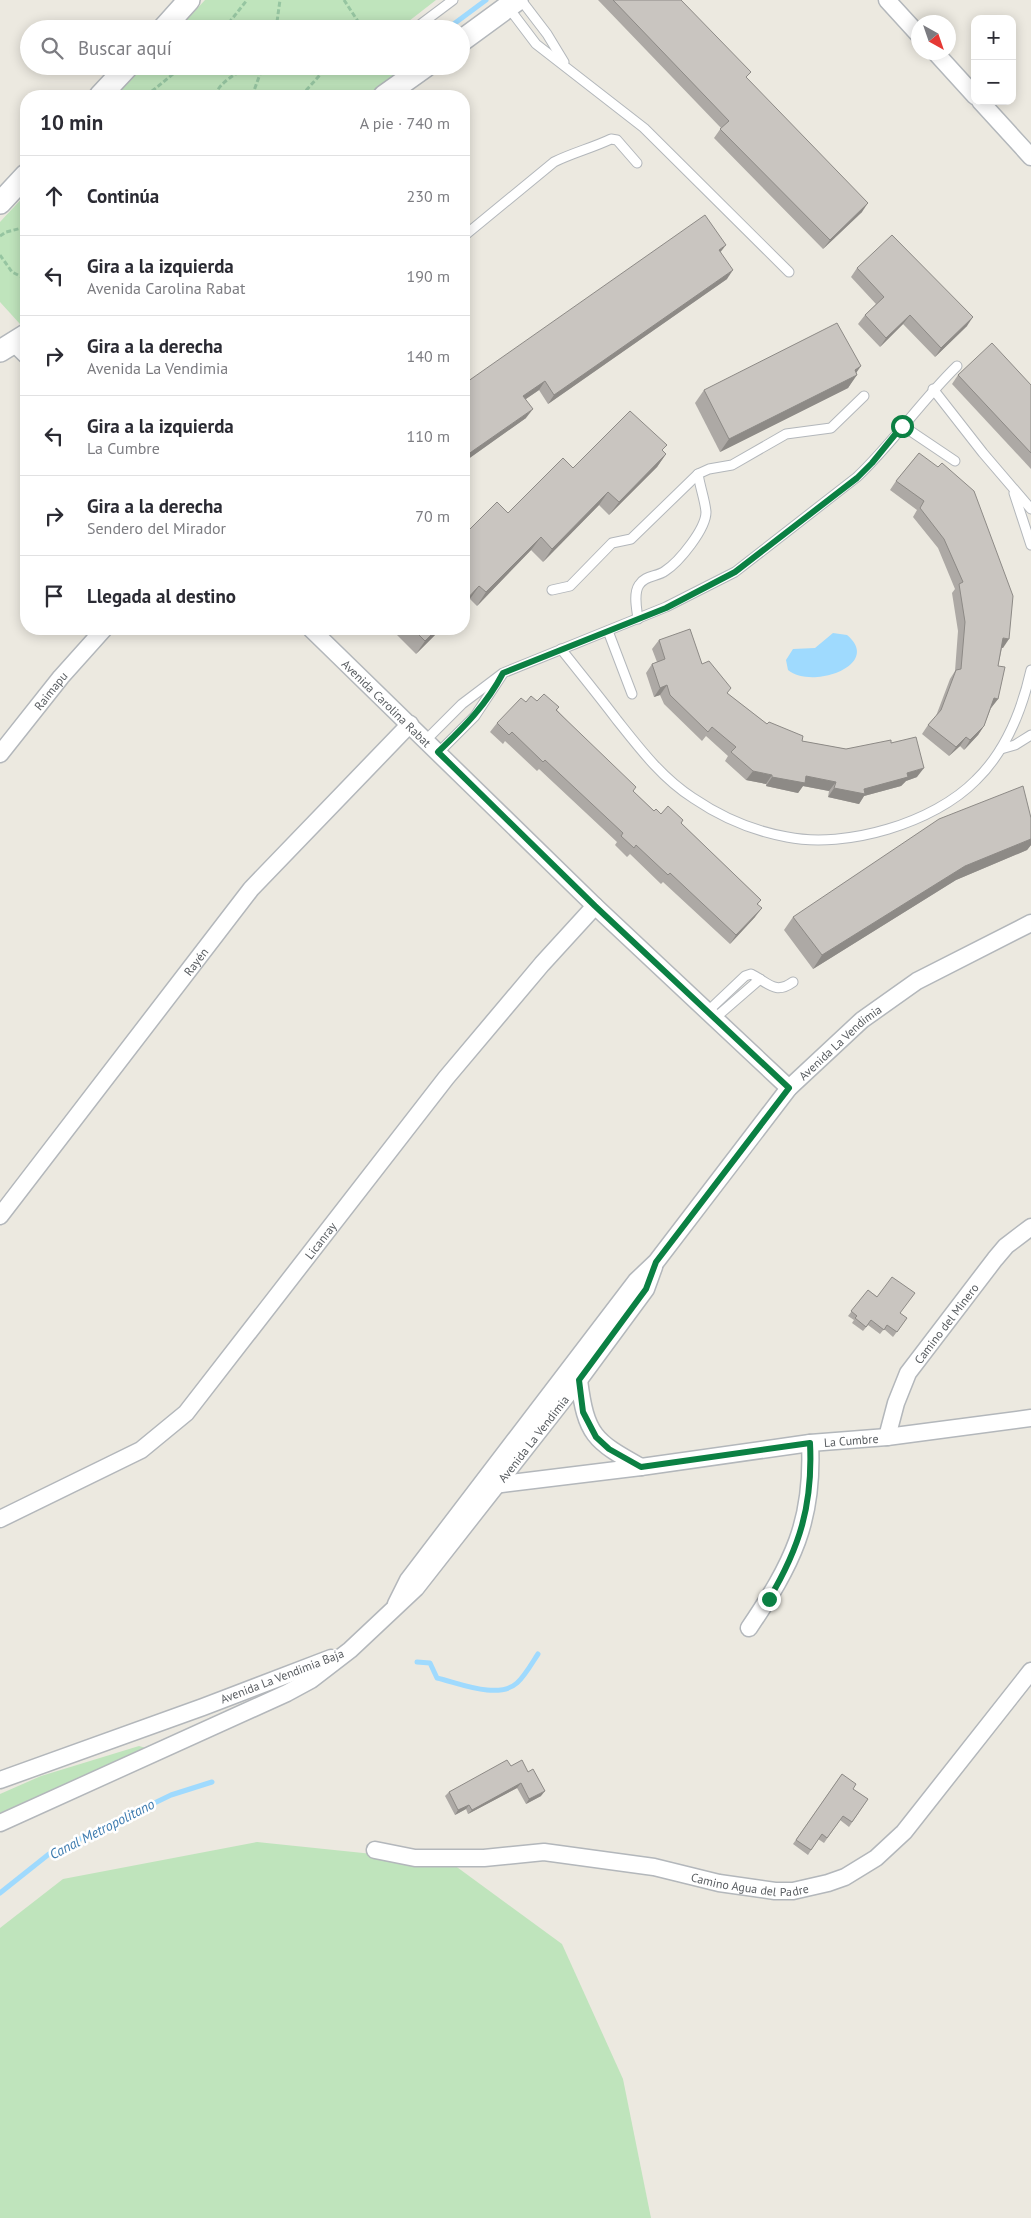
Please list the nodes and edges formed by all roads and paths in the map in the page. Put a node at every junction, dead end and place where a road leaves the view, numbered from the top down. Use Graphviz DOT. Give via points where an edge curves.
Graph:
graph roads {
  1 [pos="189,0"];
  2 [pos="248,0"];
  3 [pos="280,0"];
  4 [pos="344,0"];
  5 [pos="453,0"];
  6 [pos="887,0"];
  7 [pos="515,2"];
  8 [pos="171,20"];
  9 [pos="231,20"];
  10 [pos="277,20"];
  11 [pos="357,20"];
  12 [pos="426,20"];
  13 [pos="911,26"];
  14 [pos="470,34"];
  15 [pos="942,60"];
  16 [pos="566,67"];
  17 [pos="120,75"];
  18 [pos="172,75"];
  19 [pos="236,75"];
  20 [pos="260,75"];
  21 [pos="320,75"];
  22 [pos="407,75"];
  23 [pos="106,90"];
  24 [pos="153,90"];
  25 [pos="217,90"];
  26 [pos="254,90"];
  27 [pos="306,90"];
  28 [pos="390,90"];
  29 [pos="971,92"];
  30 [pos="984,105"];
  31 [pos="1031,157"];
  32 [pos="637,163"];
  33 [pos="20,181"];
  34 [pos="0,203"];
  35 [pos="20,228"];
  36 [pos="470,231"];
  37 [pos="0,236"];
  38 [pos="0,255"];
  39 [pos="789,272"];
  40 [pos="20,276"];
  41 [pos="957,366"];
  42 [pos="933,389"];
  43 [pos="864,396"];
  44 [pos="902,426"];
  45 [pos="954,461"];
  46 [pos="698,474"];
  47 [pos="1011,486"];
  48 [pos="1031,508"];
  49 [pos="1031,545"];
  50 [pos="552,590"];
  51 [pos="638,619"];
  52 [pos="608,631"];
  53 [pos="99,635"];
  54 [pos="317,635"];
  55 [pos="561,649"];
  56 [pos="1031,670"];
  57 [pos="503,673"];
  58 [pos="632,694"];
  59 [pos="410,724"];
  60 [pos="1031,735"];
  61 [pos="426,740"];
  62 [pos="1001,749"];
  63 [pos="438,752"];
  64 [pos="0,754"];
  65 [pos="595,906"];
  66 [pos="1031,923"];
  67 [pos="793,982"];
  68 [pos="711,1015"];
  69 [pos="789,1088"];
  70 [pos="0,1216"];
  71 [pos="1031,1227"];
  72 [pos="656,1262"];
  73 [pos="579,1380"];
  74 [pos="1031,1418"];
  75 [pos="887,1437"];
  76 [pos="810,1443"];
  77 [pos="641,1467"];
  78 [pos="499,1484"];
  79 [pos="480,1486"];
  80 [pos="0,1519"];
  81 [pos="396,1604"];
  82 [pos="749,1628"];
  83 [pos="350,1650"];
  84 [pos="1031,1671"];
  85 [pos="234,1718"];
  86 [pos="143,1727"];
  87 [pos="0,1780"];
  88 [pos="0,1823"];
  89 [pos="376,1850"];
  1 -- 8 [label="street"];
  2 -- 9 [label="path"];
  3 -- 10 [label="path"];
  4 -- 11 [label="path"];
  5 -- 12 [label="lane"];
  6 -- 13 [label="street"];
  7 -- 14 [label="street"];
  7 -- 16 [label="lane" via="547,34"];
  7 -- 16 [label="lane" via="536,44"];
  15 -- 29 [label="street"];
  16 -- 39 [label="lane" via="644,128"];
  17 -- 23 [label="street"];
  18 -- 24 [label="path"];
  19 -- 25 [label="path"];
  20 -- 26 [label="path"];
  21 -- 27 [label="path"];
  22 -- 28 [label="street"];
  30 -- 31 [label="street"];
  32 -- 36 [label="lane" via="617,140 610,139 564,157"];
  33 -- 34 [label="street"];
  35 -- 37 [label="path"];
  38 -- 40 [label="path" via="12,272"];
  41 -- 42 [label="lane"];
  42 -- 44 [label="lane"];
  42 -- 47 [label="lane"];
  43 -- 46 [label="lane" via="831,428 786,434 732,464"];
  44 -- 45 [label="lane"];
  44 -- 51 [label="lane" via="857,478 735,572"];
  46 -- 50 [label="lane" via="631,539 612,543 570,586"];
  46 -- 51 [label="lane" via="706,514 703,525 677,561 664,573 646,578 638,586"];
  47 -- 48 [label="lane"];
  47 -- 49 [label="lane"];
  51 -- 52 [label="lane"];
  52 -- 55 [label="lane"];
  52 -- 58 [label="lane"];
  53 -- 64 [label="street, Raimapu"];
  54 -- 59 [label="street, Avenida Carolina Rabat"];
  55 -- 57 [label="lane"];
  55 -- 62 [label="lane" via="634,744 671,782 714,811 788,838 858,835 881,831 925,815 976,781"];
  56 -- 62 [label="lane" via="1021,706"];
  57 -- 61 [label="lane" via="462,704"];
  57 -- 63 [label="lane" via="475,716"];
  59 -- 61 [label="street, Avenida Carolina Rabat"];
  59 -- 70 [label="street, Rayén" via="251,889"];
  60 -- 62 [label="lane"];
  61 -- 63 [label="street, Avenida Carolina Rabat"];
  63 -- 65 [label="street, Avenida Carolina Rabat"];
  65 -- 68 [label="street, Avenida Carolina Rabat"];
  65 -- 80 [label="street, Licanray" via="446,1078 186,1413 141,1450"];
  66 -- 69 [label="street, Avenida La Vendimia" via="917,981 883,1004"];
  67 -- 68 [label="lane" via="784,989 776,989 752,974 745,976"];
  68 -- 69 [label="street, Avenida Carolina Rabat"];
  69 -- 72 [label="street, Avenida La Vendimia"];
  71 -- 75 [label="street, Camino del Minero" via="995,1259 908,1373"];
  72 -- 73 [label="street, Avenida La Vendimia" via="646,1289"];
  72 -- 79 [label="street, Avenida La Vendimia" via="636,1281"];
  73 -- 77 [label="street" via="583,1412 596,1437 609,1449"];
  73 -- 78 [label="street, Avenida La Vendimia"];
  74 -- 75 [label="street, La Cumbre"];
  75 -- 76 [label="street, La Cumbre"];
  76 -- 77 [label="street, La Cumbre"];
  76 -- 82 [label="street" via="809,1501 801,1536 788,1568"];
  77 -- 78 [label="street, La Cumbre"];
  78 -- 79 [label="street, La Cumbre"];
  78 -- 81 [label="street, Avenida La Vendimia" via="416,1588"];
  79 -- 81 [label="street, Avenida La Vendimia" via="408,1580"];
  81 -- 83 [label="street, Avenida La Vendimia"];
  83 -- 85 [label="street, Avenida La Vendimia Baja" via="311,1680"];
  83 -- 86 [label="street, Avenida La Vendimia Baja"];
  84 -- 89 [label="street, Camino Agua del Padre" via="904,1832 876,1858 828,1883 775,1892 654,1867 544,1852 484,1858 416,1858"];
  85 -- 86 [label="street, Avenida La Vendimia Baja"];
  85 -- 88 [label="street, Avenida La Vendimia Baja"];
  86 -- 87 [label="street, Avenida La Vendimia Baja"];
}
